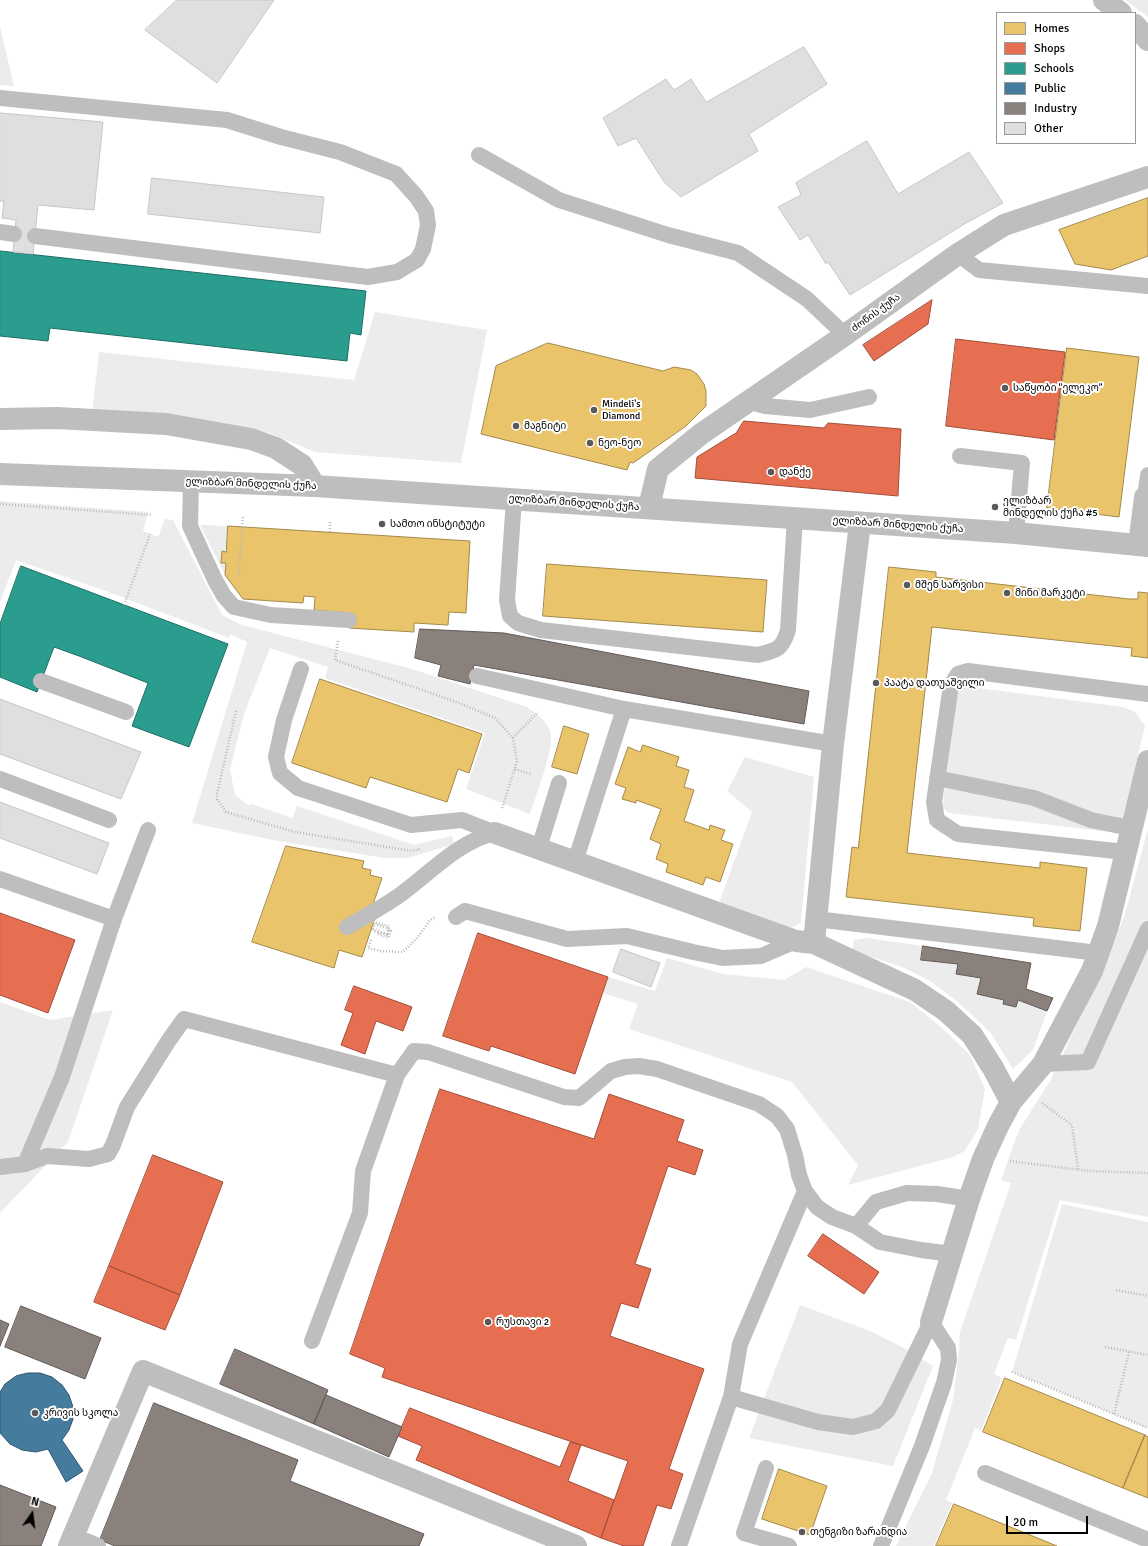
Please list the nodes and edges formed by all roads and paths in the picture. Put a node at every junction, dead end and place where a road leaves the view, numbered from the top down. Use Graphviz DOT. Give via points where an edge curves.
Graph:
graph roads {
  1 [pos="1104,0"];
  2 [pos="1120,12"];
  3 [pos="1136,26"];
  4 [pos="1148,40"];
  5 [pos="0,98"];
  6 [pos="479,155"];
  7 [pos="1148,177"];
  8 [pos="35,236"];
  9 [pos="958,254"];
  10 [pos="1148,286"];
  11 [pos="845,335"];
  12 [pos="869,397"];
  13 [pos="748,401"];
  14 [pos="0,419"];
  15 [pos="960,456"];
  16 [pos="0,474"];
  17 [pos="1148,475"];
  18 [pos="191,482"];
  19 [pos="316,486"];
  20 [pos="1147,497"];
  21 [pos="514,499"];
  22 [pos="0,504"];
  23 [pos="649,507"];
  24 [pos="152,515"];
  25 [pos="243,516"];
  26 [pos="795,518"];
  27 [pos="330,522"];
  28 [pos="860,523"];
  29 [pos="330,532"];
  30 [pos="1016,533"];
  31 [pos="150,534"];
  32 [pos="1144,545"];
  33 [pos="238,576"];
  34 [pos="124,605"];
  35 [pos="349,620"];
  36 [pos="337,649"];
  37 [pos="301,669"];
  38 [pos="477,676"];
  39 [pos="41,681"];
  40 [pos="545,692"];
  41 [pos="1148,694"];
  42 [pos="624,709"];
  43 [pos="126,712"];
  44 [pos="513,738"];
  45 [pos="833,744"];
  46 [pos="1148,761"];
  47 [pos="515,769"];
  48 [pos="531,774"];
  49 [pos="937,778"];
  50 [pos="0,779"];
  51 [pos="558,783"];
  52 [pos="109,820"];
  53 [pos="1130,828"];
  54 [pos="148,830"];
  55 [pos="495,833"];
  56 [pos="539,848"];
  57 [pos="1125,852"];
  58 [pos="575,862"];
  59 [pos="0,878"];
  60 [pos="456,917"];
  61 [pos="114,919"];
  62 [pos="816,919"];
  63 [pos="373,922"];
  64 [pos="346,927"];
  65 [pos="1148,929"];
  66 [pos="805,942"];
  67 [pos="1098,954"];
  68 [pos="1043,1064"];
  69 [pos="397,1075"];
  70 [pos="1016,1095"];
  71 [pos="983,1159"];
  72 [pos="25,1164"];
  73 [pos="0,1167"];
  74 [pos="1078,1169"];
  75 [pos="1148,1173"];
  76 [pos="805,1191"];
  77 [pos="969,1199"];
  78 [pos="856,1226"];
  79 [pos="952,1254"];
  80 [pos="1116,1290"];
  81 [pos="1148,1296"];
  82 [pos="931,1322"];
  83 [pos="312,1341"];
  84 [pos="1105,1347"];
  85 [pos="1129,1352"];
  86 [pos="1148,1355"];
  87 [pos="1012,1372"];
  88 [pos="731,1396"];
  89 [pos="1114,1414"];
  90 [pos="1148,1428"];
  91 [pos="766,1468"];
  92 [pos="985,1473"];
  93 [pos="1148,1540"];
  94 [pos="72,1541"];
  95 [pos="98,1546"];
  96 [pos="576,1546"];
  97 [pos="680,1546"];
  98 [pos="789,1546"];
  99 [pos="882,1546"];
  1 -- 2 [label="street"];
  3 -- 4 [label="street"];
  5 -- 8 [label="lane" via="227,120 340,152 396,174 426,211 428,225 423,249 417,260 397,272 368,277"];
  6 -- 11 [label="lane" via="559,200 668,235 738,253 807,299"];
  7 -- 9 [label="street, ძოწის ქუჩა" via="1004,225"];
  9 -- 10 [label="lane" via="979,270"];
  9 -- 11 [label="street, ძოწის ქუჩა"];
  11 -- 13 [label="street, ძოწის ქუჩა"];
  12 -- 13 [label="lane" via="810,410 765,406"];
  13 -- 23 [label="street, ძოწის ქუჩა" via="658,469"];
  14 -- 19 [label="street" via="57,418 166,424 251,438 276,448 302,465"];
  15 -- 30 [label="lane" via="1022,463"];
  16 -- 18 [label="street, ელიზბარ მინდელის ქუჩა"];
  17 -- 20 [label="lane"];
  18 -- 19 [label="street, ელიზბარ მინდელის ქუჩა"];
  18 -- 35 [label="lane" via="190,526 215,580 234,607 271,615"];
  19 -- 21 [label="street, ელიზბარ მინდელის ქუჩა"];
  20 -- 32 [label="street"];
  21 -- 23 [label="street, ელიზბარ მინდელის ქუჩა"];
  21 -- 26 [label="lane" via="507,600 510,616 518,623 541,630 758,655 775,651 784,642 788,630"];
  22 -- 24 [label="path"];
  23 -- 26 [label="street, ელიზბარ მინდელის ქუჩა"];
  25 -- 33 [label="path"];
  26 -- 28 [label="street, ელიზბარ მინდელის ქუჩა"];
  27 -- 29 [label="path"];
  28 -- 30 [label="street, ელიზბარ მინდელის ქუჩა"];
  28 -- 45 [label="street"];
  30 -- 32 [label="street, ელიზბარ მინდელის ქუჩა"];
  31 -- 34 [label="path"];
  36 -- 44 [label="path" via="335,660 454,701 495,718"];
  37 -- 55 [label="lane" via="284,720 276,757 280,773 298,788 411,825 462,820"];
  38 -- 40 [label="lane"];
  39 -- 43 [label="lane"];
  40 -- 42 [label="lane"];
  40 -- 44 [label="path" via="537,714"];
  41 -- 49 [label="lane" via="968,671 958,674 951,684"];
  42 -- 45 [label="lane"];
  42 -- 58 [label="lane"];
  44 -- 47 [label="path" via="517,761"];
  45 -- 62 [label="street"];
  46 -- 53 [label="street"];
  47 -- 48 [label="path"];
  47 -- 55 [label="path"];
  49 -- 53 [label="lane" via="1034,798 1091,820"];
  49 -- 57 [label="lane" via="934,802 937,820 958,834"];
  50 -- 52 [label="lane"];
  51 -- 56 [label="lane"];
  53 -- 57 [label="street"];
  54 -- 61 [label="lane"];
  55 -- 56 [label="street"];
  55 -- 64 [label="lane" via="481,836 463,847 398,896"];
  56 -- 58 [label="street"];
  57 -- 67 [label="street" via="1108,926"];
  58 -- 66 [label="street"];
  59 -- 61 [label="lane"];
  60 -- 63 [label="path, bridge" via="441,914 430,920 403,952 368,948 373,932 388,936 390,928 385,927 380,925 374,924 373,929 387,934 388,930 389,926"];
  60 -- 66 [label="lane" via="465,911 567,939 627,936 723,958 762,956"];
  61 -- 72 [label="lane" via="62,1077"];
  62 -- 66 [label="street"];
  62 -- 67 [label="lane"];
  65 -- 68 [label="lane" via="1088,1062"];
  66 -- 70 [label="street" via="915,990 946,1011 972,1035 992,1068"];
  67 -- 68 [label="street" via="1092,971"];
  68 -- 70 [label="street"];
  69 -- 72 [label="lane" via="184,1018 127,1107 108,1154 89,1158 47,1156"];
  69 -- 76 [label="lane" via="414,1051 428,1052 564,1097 579,1098 611,1071 639,1066 657,1069 759,1104 777,1116 787,1129"];
  69 -- 83 [label="lane" via="363,1171 360,1213"];
  70 -- 71 [label="street"];
  70 -- 74 [label="path" via="1072,1125"];
  71 -- 74 [label="path"];
  71 -- 77 [label="street"];
  72 -- 73 [label="lane"];
  74 -- 75 [label="path"];
  76 -- 78 [label="lane" via="817,1207 832,1217"];
  76 -- 88 [label="lane" via="740,1344"];
  77 -- 78 [label="lane" via="907,1193 876,1202"];
  77 -- 79 [label="street"];
  78 -- 79 [label="lane" via="880,1242"];
  79 -- 82 [label="street"];
  80 -- 81 [label="path"];
  82 -- 88 [label="lane" via="888,1410 876,1422 853,1426 818,1422"];
  82 -- 99 [label="lane" via="948,1348 949,1360 922,1446"];
  84 -- 85 [label="path"];
  85 -- 86 [label="path"];
  85 -- 89 [label="path"];
  87 -- 89 [label="path"];
  88 -- 97 [label="lane"];
  89 -- 90 [label="path"];
  91 -- 98 [label="lane" via="744,1533"];
  92 -- 93 [label="lane"];
  94 -- 95 [label="lane"];
  94 -- 96 [label="street" via="143,1371"];
}
